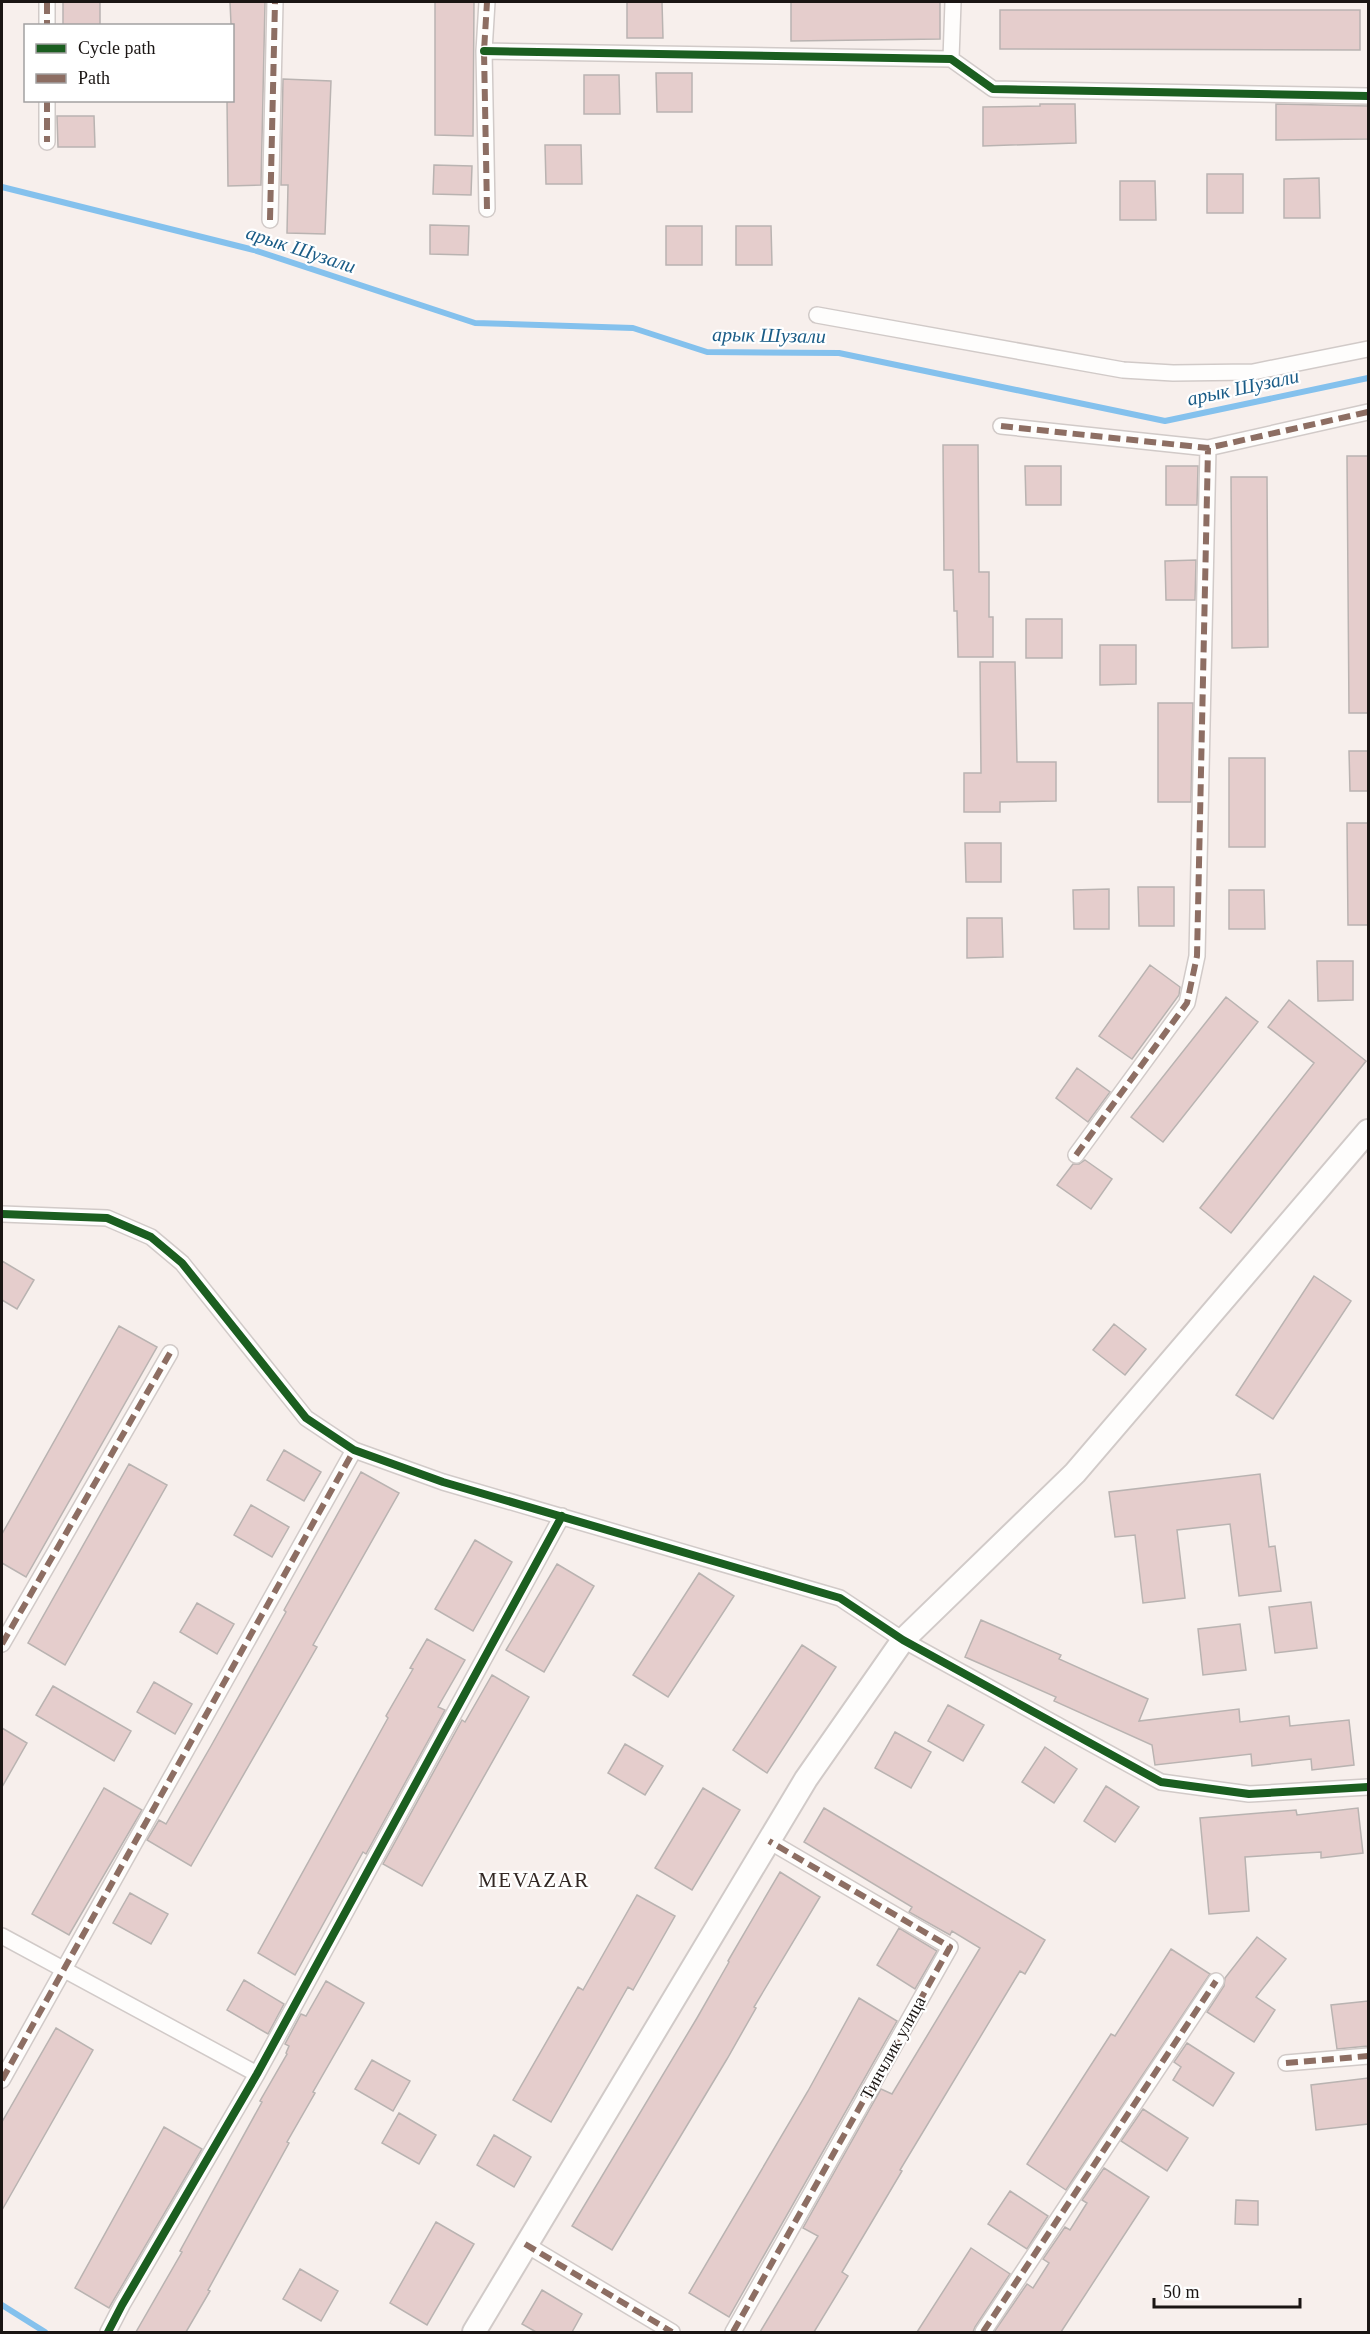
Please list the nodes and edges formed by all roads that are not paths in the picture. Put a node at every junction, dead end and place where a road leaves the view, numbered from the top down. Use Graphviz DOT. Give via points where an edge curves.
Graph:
graph roads {
  1 [pos="47,2"];
  2 [pos="275,2"];
  3 [pos="487,2"];
  4 [pos="953,2"];
  5 [pos="47,24"];
  6 [pos="484,51"];
  7 [pos="951,59"];
  8 [pos="1368,96"];
  9 [pos="47,102"];
  10 [pos="47,142"];
  11 [pos="487,209"];
  12 [pos="270,220"];
  13 [pos="817,315"];
  14 [pos="1368,349"];
  15 [pos="1368,412"];
  16 [pos="1001,426"];
  17 [pos="1208,448"];
  18 [pos="1368,1131"];
  19 [pos="1076,1155"];
  20 [pos="2,1214"];
  21 [pos="170,1353"];
  22 [pos="354,1450"];
  23 [pos="562,1516"];
  24 [pos="903,1640"];
  25 [pos="2,1644"];
  26 [pos="1368,1787"];
  27 [pos="769,1841"];
  28 [pos="2,1936"];
  29 [pos="62,1970"];
  30 [pos="1216,1981"];
  31 [pos="1368,2056"];
  32 [pos="1286,2063"];
  33 [pos="257,2074"];
  34 [pos="2,2080"];
  35 [pos="525,2244"];
  36 [pos="108,2332"];
  37 [pos="474,2332"];
  38 [pos="672,2332"];
  39 [pos="734,2332"];
  40 [pos="983,2332"];
  1 -- 5 [label="street"];
  2 -- 12 [label="street"];
  3 -- 6 [label="street"];
  4 -- 7 [label="street"];
  6 -- 7 [label="street"];
  6 -- 11 [label="street"];
  7 -- 8 [label="street" via="993,89"];
  9 -- 10 [label="street"];
  13 -- 14 [label="street" via="1133,370 1173,373 1253,372"];
  15 -- 17 [label="street"];
  16 -- 17 [label="street"];
  17 -- 19 [label="street" via="1197,956 1187,1003"];
  18 -- 24 [label="main road" via="1075,1473"];
  20 -- 22 [label="street" via="107,1218 151,1237 182,1263 306,1418"];
  21 -- 25 [label="street"];
  22 -- 23 [label="street" via="443,1482"];
  22 -- 29 [label="street"];
  23 -- 24 [label="street" via="840,1598"];
  23 -- 33 [label="street"];
  24 -- 26 [label="street" via="1161,1782 1249,1794"];
  24 -- 27 [label="main road" via="806,1779"];
  27 -- 35 [label="main road"];
  27 -- 39 [label="street, Тинчлик улица" via="950,1947"];
  28 -- 29 [label="street"];
  29 -- 33 [label="street"];
  29 -- 34 [label="street"];
  30 -- 40 [label="street"];
  31 -- 32 [label="street"];
  33 -- 36 [label="street"];
  35 -- 37 [label="main road"];
  35 -- 38 [label="street"];
}
